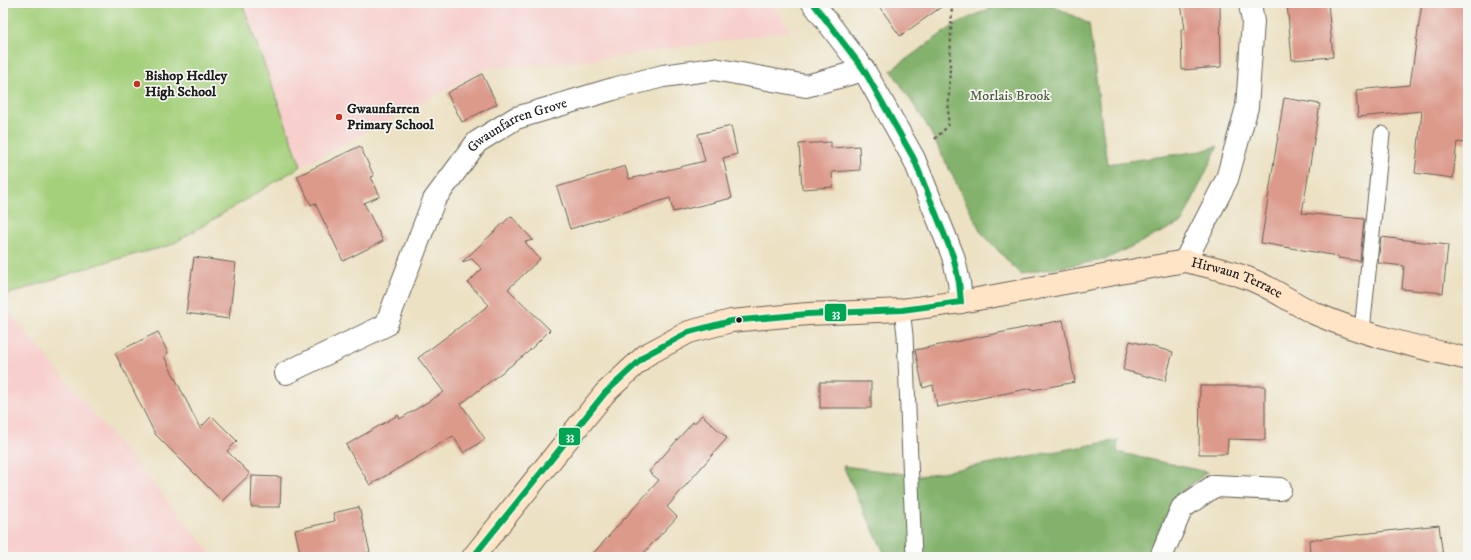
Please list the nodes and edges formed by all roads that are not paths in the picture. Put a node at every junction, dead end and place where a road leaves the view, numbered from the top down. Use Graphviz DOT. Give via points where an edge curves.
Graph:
graph roads {
  1 [pos="813,3"];
  2 [pos="1250,3"];
  3 [pos="864,70"];
  4 [pos="1382,134"];
  5 [pos="1185,261"];
  6 [pos="961,302"];
  7 [pos="902,310"];
  8 [pos="1362,331"];
  9 [pos="1468,359"];
  10 [pos="286,373"];
  11 [pos="1280,489"];
  12 [pos="473,557"];
  13 [pos="914,557"];
  14 [pos="1161,557"];
  1 -- 3 [label="street"];
  2 -- 5 [label="street" via="1252,22 1247,107 1227,179"];
  3 -- 6 [label="street" via="914,159 952,256"];
  3 -- 10 [label="street, Gwaunfarren Grove" via="806,86 714,69 663,76 516,118 477,142 434,200 386,325"];
  4 -- 8 [label="lane"];
  5 -- 6 [label="street, Hirwaun Terrace"];
  5 -- 8 [label="street, Hirwaun Terrace" via="1252,280 1316,314"];
  6 -- 7 [label="street, Hirwaun Terrace"];
  7 -- 12 [label="street, Hirwaun Terrace" via="808,314 731,321 689,332 646,356 605,393"];
  7 -- 13 [label="lane"];
  8 -- 9 [label="street, Hirwaun Terrace"];
  11 -- 14 [label="street" via="1214,486 1182,508"];
}
